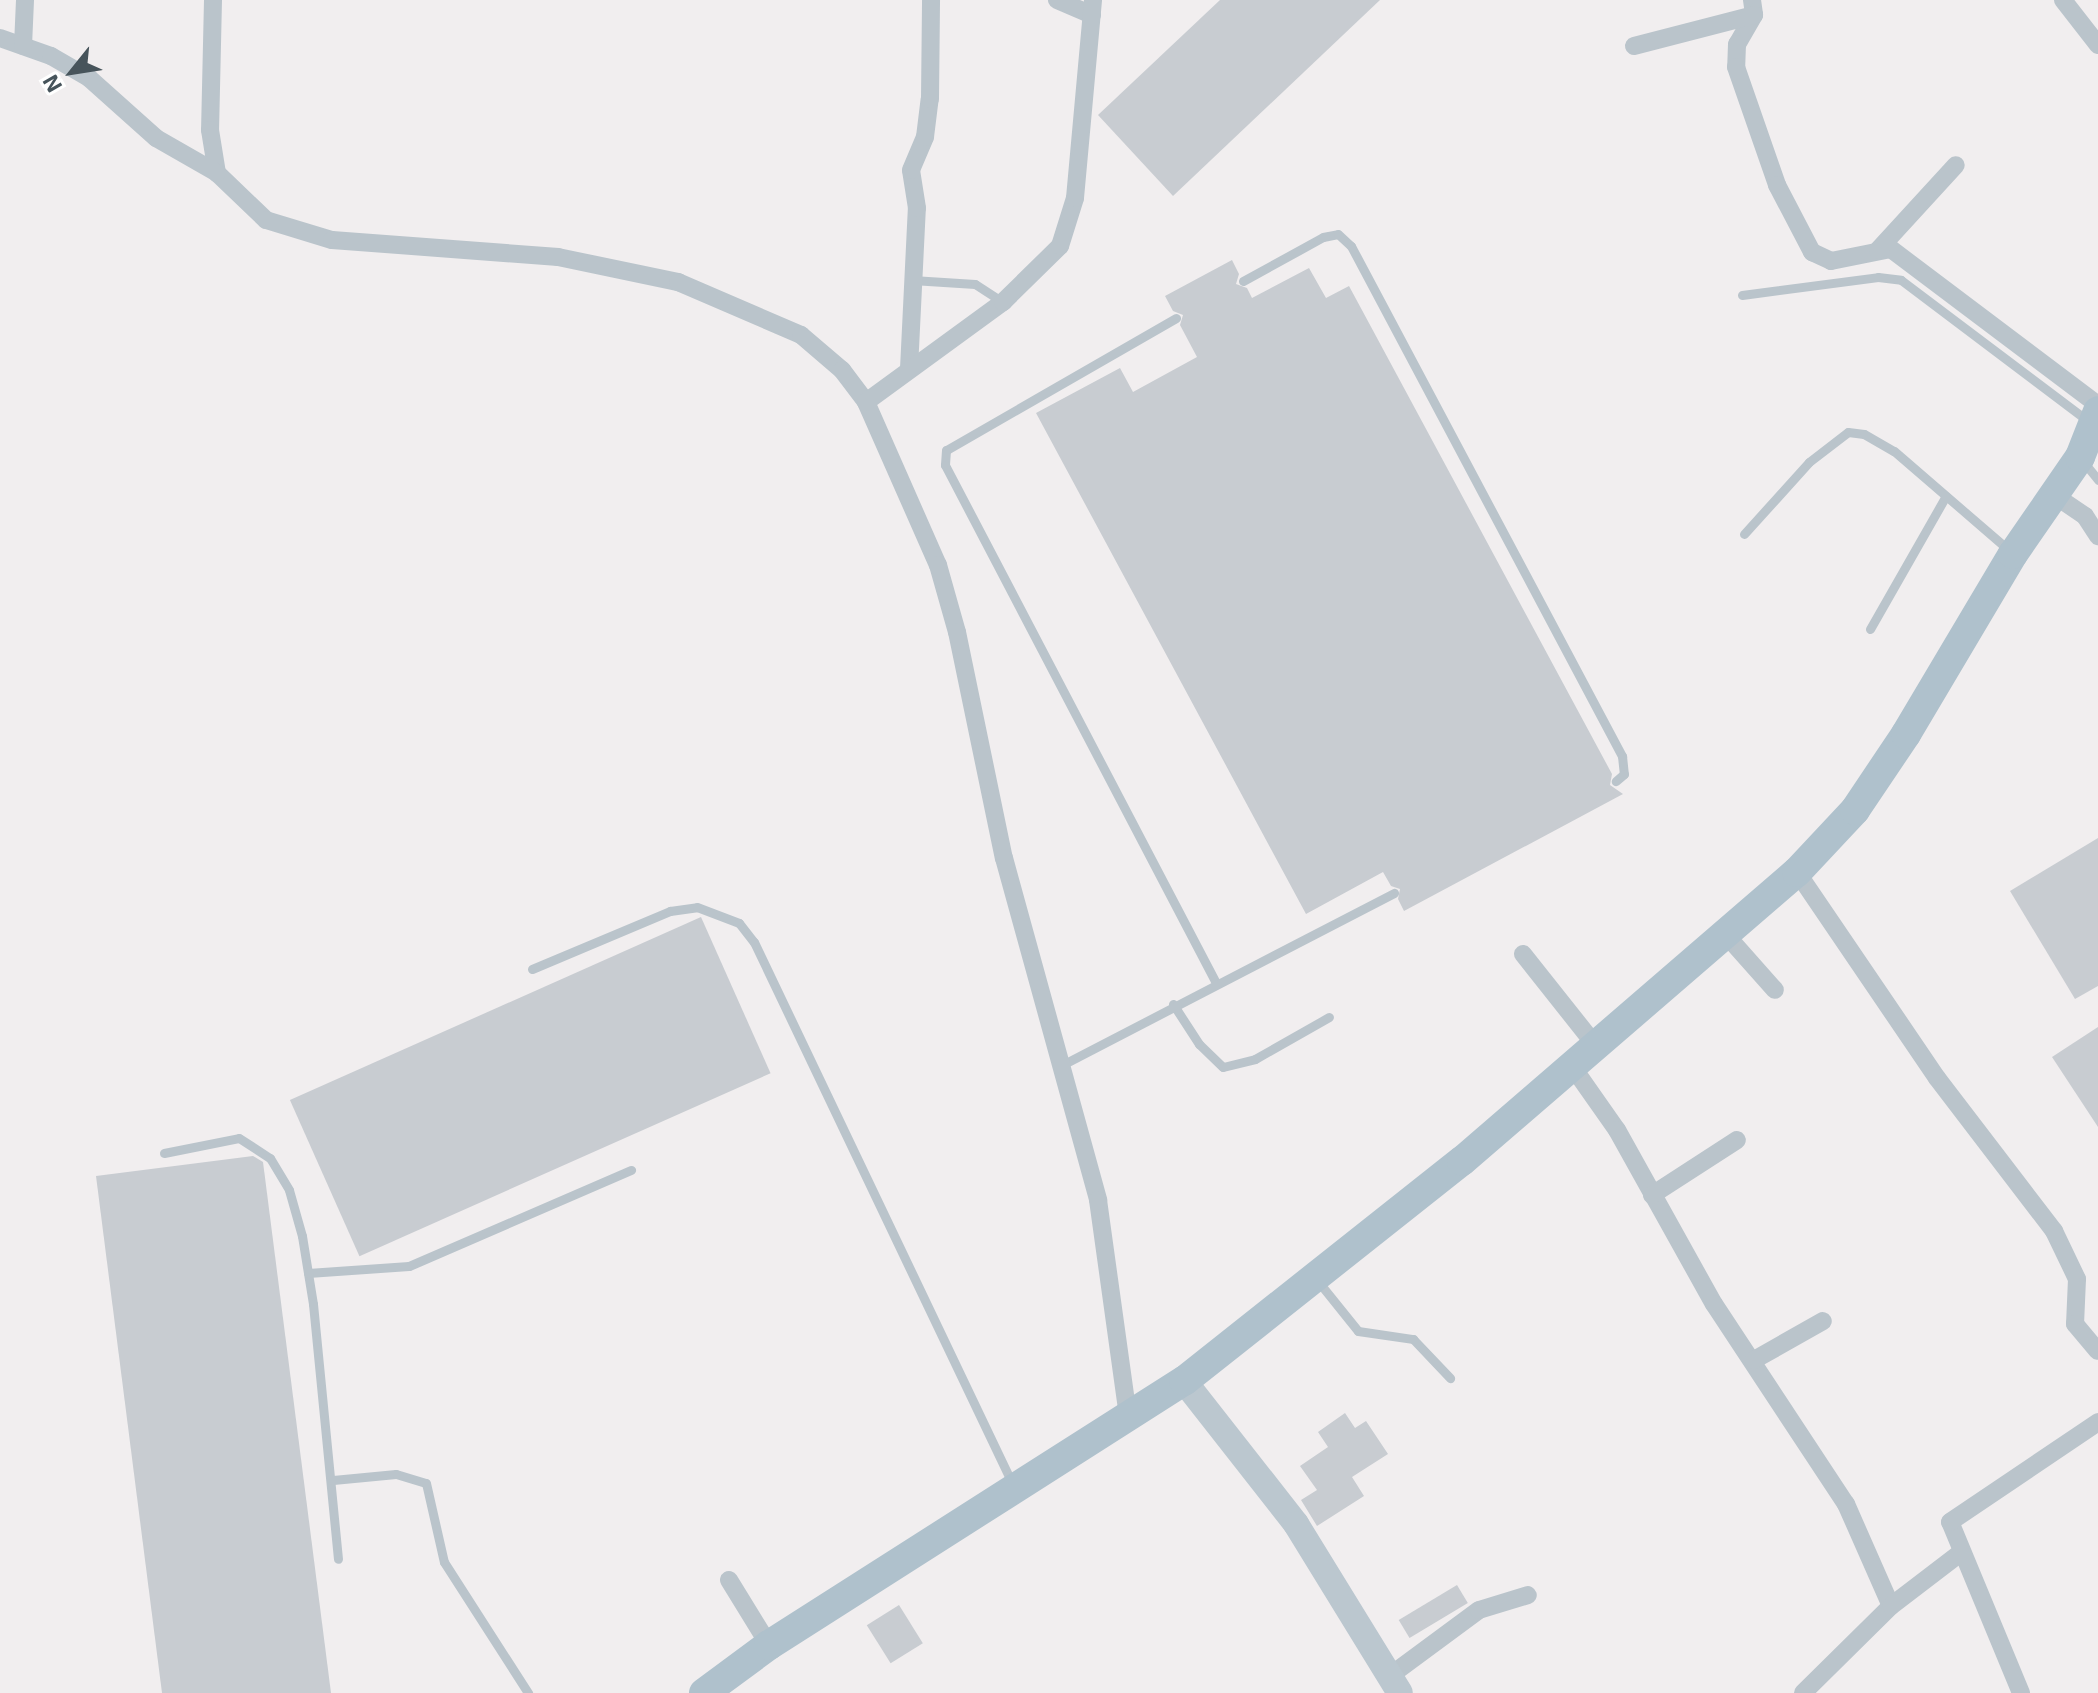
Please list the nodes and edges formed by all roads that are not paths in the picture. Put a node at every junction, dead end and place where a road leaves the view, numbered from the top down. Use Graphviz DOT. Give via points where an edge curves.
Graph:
graph roads {
  1 [pos="25,0"];
  2 [pos="213,0"];
  3 [pos="931,0"];
  4 [pos="1057,0"];
  5 [pos="2063,0"];
  6 [pos="1092,7"];
  7 [pos="1753,8"];
  8 [pos="0,38"];
  9 [pos="2098,45"];
  10 [pos="23,46"];
  11 [pos="1634,46"];
  12 [pos="1956,165"];
  13 [pos="217,173"];
  14 [pos="1878,250"];
  15 [pos="910,280"];
  16 [pos="1243,281"];
  17 [pos="1742,295"];
  18 [pos="1003,302"];
  19 [pos="1176,318"];
  20 [pos="909,369"];
  21 [pos="866,402"];
  22 [pos="2096,413"];
  23 [pos="2089,468"];
  24 [pos="2054,495"];
  25 [pos="1946,496"];
  26 [pos="1744,534"];
  27 [pos="2098,536"];
  28 [pos="2013,554"];
  29 [pos="1870,629"];
  30 [pos="1616,781"];
  31 [pos="1797,872"];
  32 [pos="1394,893"];
  33 [pos="1727,936"];
  34 [pos="1523,954"];
  35 [pos="532,969"];
  36 [pos="1215,981"];
  37 [pos="1775,990"];
  38 [pos="1173,1004"];
  39 [pos="1329,1017"];
  40 [pos="1596,1046"];
  41 [pos="1062,1065"];
  42 [pos="1572,1066"];
  43 [pos="1737,1140"];
  44 [pos="164,1153"];
  45 [pos="631,1170"];
  46 [pos="1652,1195"];
  47 [pos="308,1273"];
  48 [pos="1317,1280"];
  49 [pos="1823,1321"];
  50 [pos="2098,1351"];
  51 [pos="1754,1360"];
  52 [pos="1450,1378"];
  53 [pos="1184,1381"];
  54 [pos="1128,1416"];
  55 [pos="2098,1422"];
  56 [pos="333,1480"];
  57 [pos="1015,1488"];
  58 [pos="1959,1554"];
  59 [pos="338,1559"];
  60 [pos="729,1580"];
  61 [pos="1528,1595"];
  62 [pos="1891,1606"];
  63 [pos="769,1645"];
  64 [pos="1396,1684"];
  65 [pos="707,1692"];
  66 [pos="528,1693"];
  67 [pos="1803,1693"];
  68 [pos="2021,1693"];
  1 -- 10 [label="street"];
  2 -- 13 [label="street" via="210,130"];
  3 -- 15 [label="street" via="930,99 925,137 911,170 917,208"];
  4 -- 6 [label="street"];
  5 -- 9 [label="street"];
  6 -- 18 [label="street" via="1070,228 1046,265"];
  7 -- 11 [label="street"];
  7 -- 14 [label="street" via="1737,44 1736,67 1777,185 1802,236 1820,259"];
  8 -- 10 [label="street"];
  10 -- 13 [label="street" via="89,78 156,138"];
  12 -- 14 [label="street"];
  13 -- 21 [label="street" via="266,220 304,235 558,257 678,282 801,335 842,370"];
  14 -- 22 [label="street" via="1891,249 1904,257"];
  15 -- 18 [label="lane" via="975,284"];
  15 -- 20 [label="street"];
  16 -- 30 [label="lane" via="1323,237 1338,234 1351,246 1622,756 1624,774"];
  17 -- 22 [label="lane" via="1878,277 1901,280"];
  18 -- 20 [label="street"];
  19 -- 36 [label="lane" via="946,450 945,465"];
  20 -- 21 [label="street"];
  21 -- 41 [label="street" via="938,565 1001,845"];
  22 -- 23 [label="main road"];
  23 -- 24 [label="main road"];
  24 -- 27 [label="street" via="2085,516"];
  24 -- 28 [label="main road"];
  25 -- 26 [label="lane" via="1894,451 1864,434 1848,432 1809,462"];
  25 -- 28 [label="lane"];
  25 -- 29 [label="lane"];
  28 -- 31 [label="main road" via="1873,785"];
  31 -- 33 [label="main road"];
  31 -- 50 [label="street" via="1937,1078 2054,1231 2077,1279 2075,1324"];
  32 -- 36 [label="lane"];
  33 -- 37 [label="street"];
  33 -- 40 [label="main road"];
  34 -- 40 [label="street"];
  35 -- 57 [label="lane" via="670,911 697,907 739,923 754,942"];
  36 -- 38 [label="lane"];
  38 -- 39 [label="lane" via="1199,1044 1223,1067 1255,1059"];
  38 -- 41 [label="lane"];
  40 -- 42 [label="main road"];
  41 -- 54 [label="street" via="1107,1243"];
  42 -- 46 [label="street" via="1617,1130"];
  42 -- 48 [label="main road"];
  43 -- 46 [label="street"];
  44 -- 47 [label="lane" via="239,1138 257,1147 289,1190"];
  45 -- 47 [label="lane" via="409,1266"];
  46 -- 51 [label="street" via="1714,1304"];
  47 -- 56 [label="lane"];
  48 -- 52 [label="lane" via="1358,1331 1413,1339"];
  48 -- 53 [label="main road"];
  49 -- 51 [label="street"];
  51 -- 62 [label="street" via="1846,1504"];
  53 -- 54 [label="main road"];
  53 -- 64 [label="street" via="1296,1524"];
  54 -- 57 [label="main road"];
  55 -- 58 [label="street" via="1950,1522"];
  56 -- 59 [label="lane"];
  56 -- 66 [label="lane" via="396,1474 426,1483 444,1562"];
  57 -- 63 [label="main road"];
  58 -- 62 [label="street"];
  58 -- 68 [label="street"];
  60 -- 63 [label="street"];
  61 -- 64 [label="street" via="1479,1610"];
  62 -- 67 [label="street"];
  63 -- 65 [label="main road"];
}
